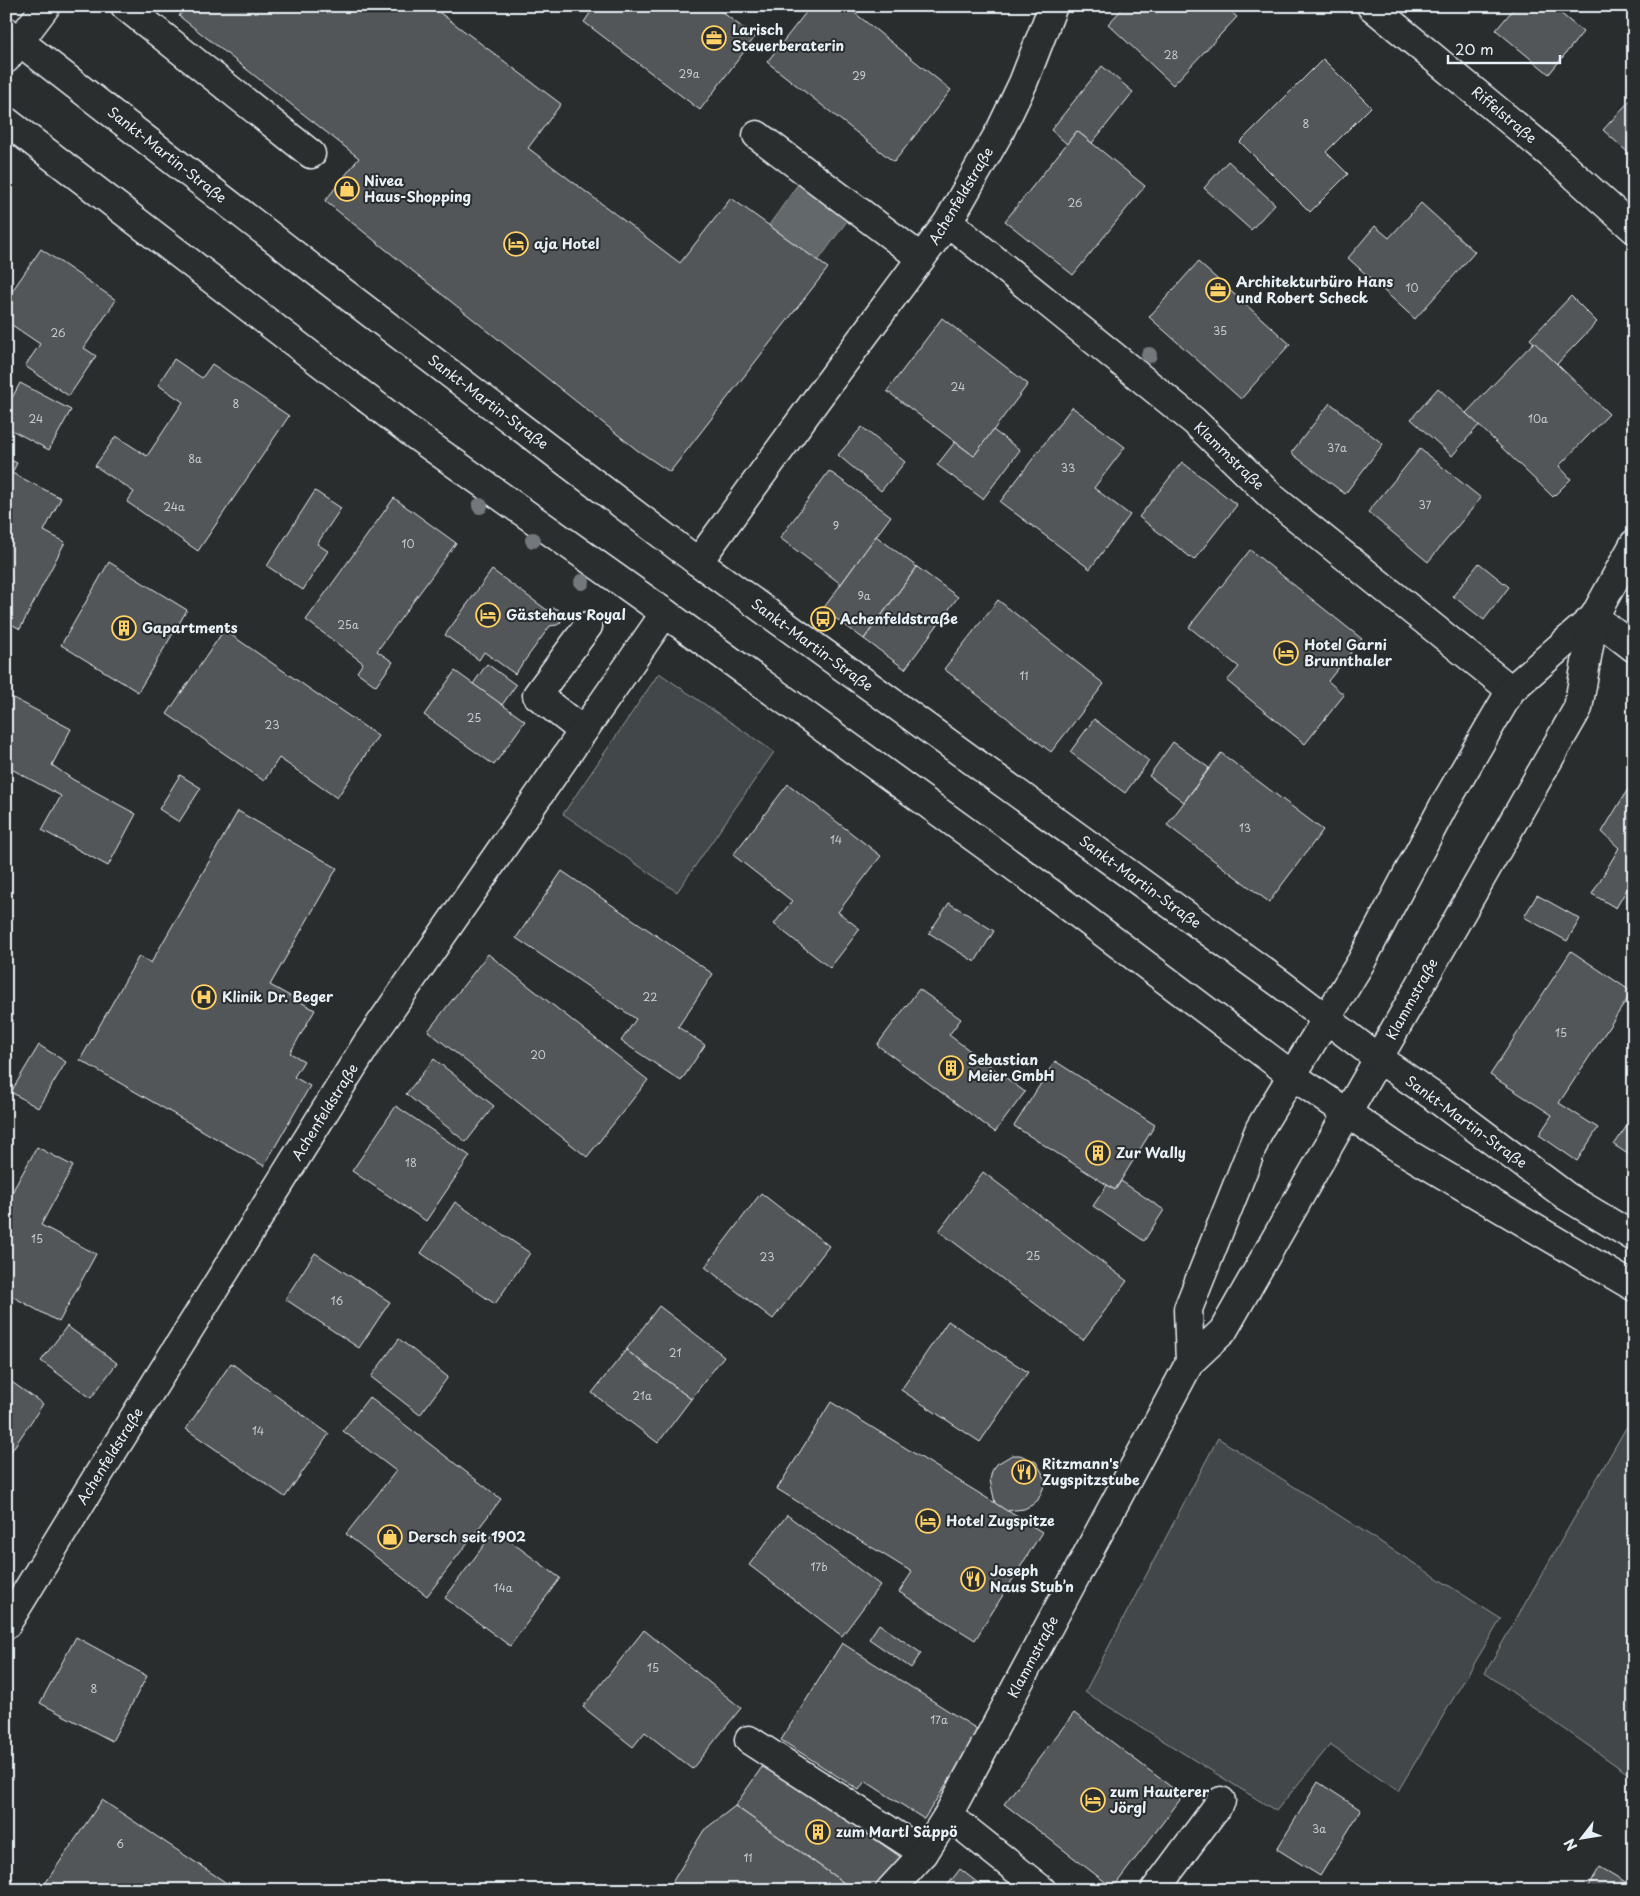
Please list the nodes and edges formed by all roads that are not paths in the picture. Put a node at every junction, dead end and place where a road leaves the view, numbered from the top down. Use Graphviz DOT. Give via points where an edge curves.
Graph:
graph roads {
  1 [pos="46,6"];
  2 [pos="125,6"];
  3 [pos="1052,6"];
  4 [pos="1371,6"];
  5 [pos="11,44"];
  6 [pos="6,121"];
  7 [pos="757,135"];
  8 [pos="311,154"];
  9 [pos="948,222"];
  10 [pos="1634,229"];
  11 [pos="921,258"];
  12 [pos="1634,544"];
  13 [pos="698,562"];
  14 [pos="665,613"];
  15 [pos="1594,617"];
  16 [pos="588,626"];
  17 [pos="1634,648"];
  18 [pos="1511,690"];
  19 [pos="583,731"];
  20 [pos="1326,1019"];
  21 [pos="1379,1059"];
  22 [pos="1293,1076"];
  23 [pos="1347,1115"];
  24 [pos="1634,1237"];
  25 [pos="1634,1287"];
  26 [pos="1190,1362"];
  27 [pos="6,1625"];
  28 [pos="749,1740"];
  29 [pos="1221,1801"];
  30 [pos="948,1815"];
  31 [pos="924,1853"];
  32 [pos="890,1890"];
  33 [pos="1042,1890"];
  34 [pos="1155,1890"];
  1 -- 5 [label="street"];
  2 -- 8 [label="street"];
  3 -- 9 [label="street, Achenfeldstraße" via="1023,83 1000,131"];
  4 -- 10 [label="street, Riffelstraße" via="1556,158"];
  5 -- 13 [label="street, Sankt-Martin-Straße"];
  6 -- 14 [label="street" via="412,433"];
  7 -- 11 [label="street"];
  9 -- 11 [label="street, Achenfeldstraße"];
  9 -- 18 [label="street, Klammstraße" via="1194,421 1274,499"];
  11 -- 13 [label="street, Achenfeldstraße"];
  12 -- 15 [label="street, Klammstraße"];
  13 -- 20 [label="street, Sankt-Martin-Straße"];
  14 -- 19 [label="street, Achenfeldstraße"];
  14 -- 22 [label="street" via="1109,935"];
  15 -- 17 [label="street"];
  15 -- 18 [label="street, Klammstraße"];
  15 -- 21 [label="street, Klammstraße" via="1578,708"];
  16 -- 19 [label="street" via="537,695"];
  18 -- 20 [label="street, Klammstraße" via="1443,807 1361,962"];
  19 -- 27 [label="street, Achenfeldstraße" via="368,1042"];
  20 -- 21 [label="street, Sankt-Martin-Straße"];
  20 -- 22 [label="street, Klammstraße"];
  21 -- 23 [label="street, Klammstraße"];
  21 -- 24 [label="street, Sankt-Martin-Straße" via="1566,1196"];
  22 -- 23 [label="street"];
  22 -- 26 [label="street, Klammstraße" via="1260,1128 1188,1309"];
  23 -- 25 [label="street"];
  23 -- 26 [label="street, Klammstraße" via="1223,1331"];
  26 -- 30 [label="street, Klammstraße"];
  28 -- 31 [label="street"];
  29 -- 34 [label="street"];
  30 -- 31 [label="street, Klammstraße"];
  30 -- 33 [label="street"];
  31 -- 32 [label="street, Klammstraße"];
}
